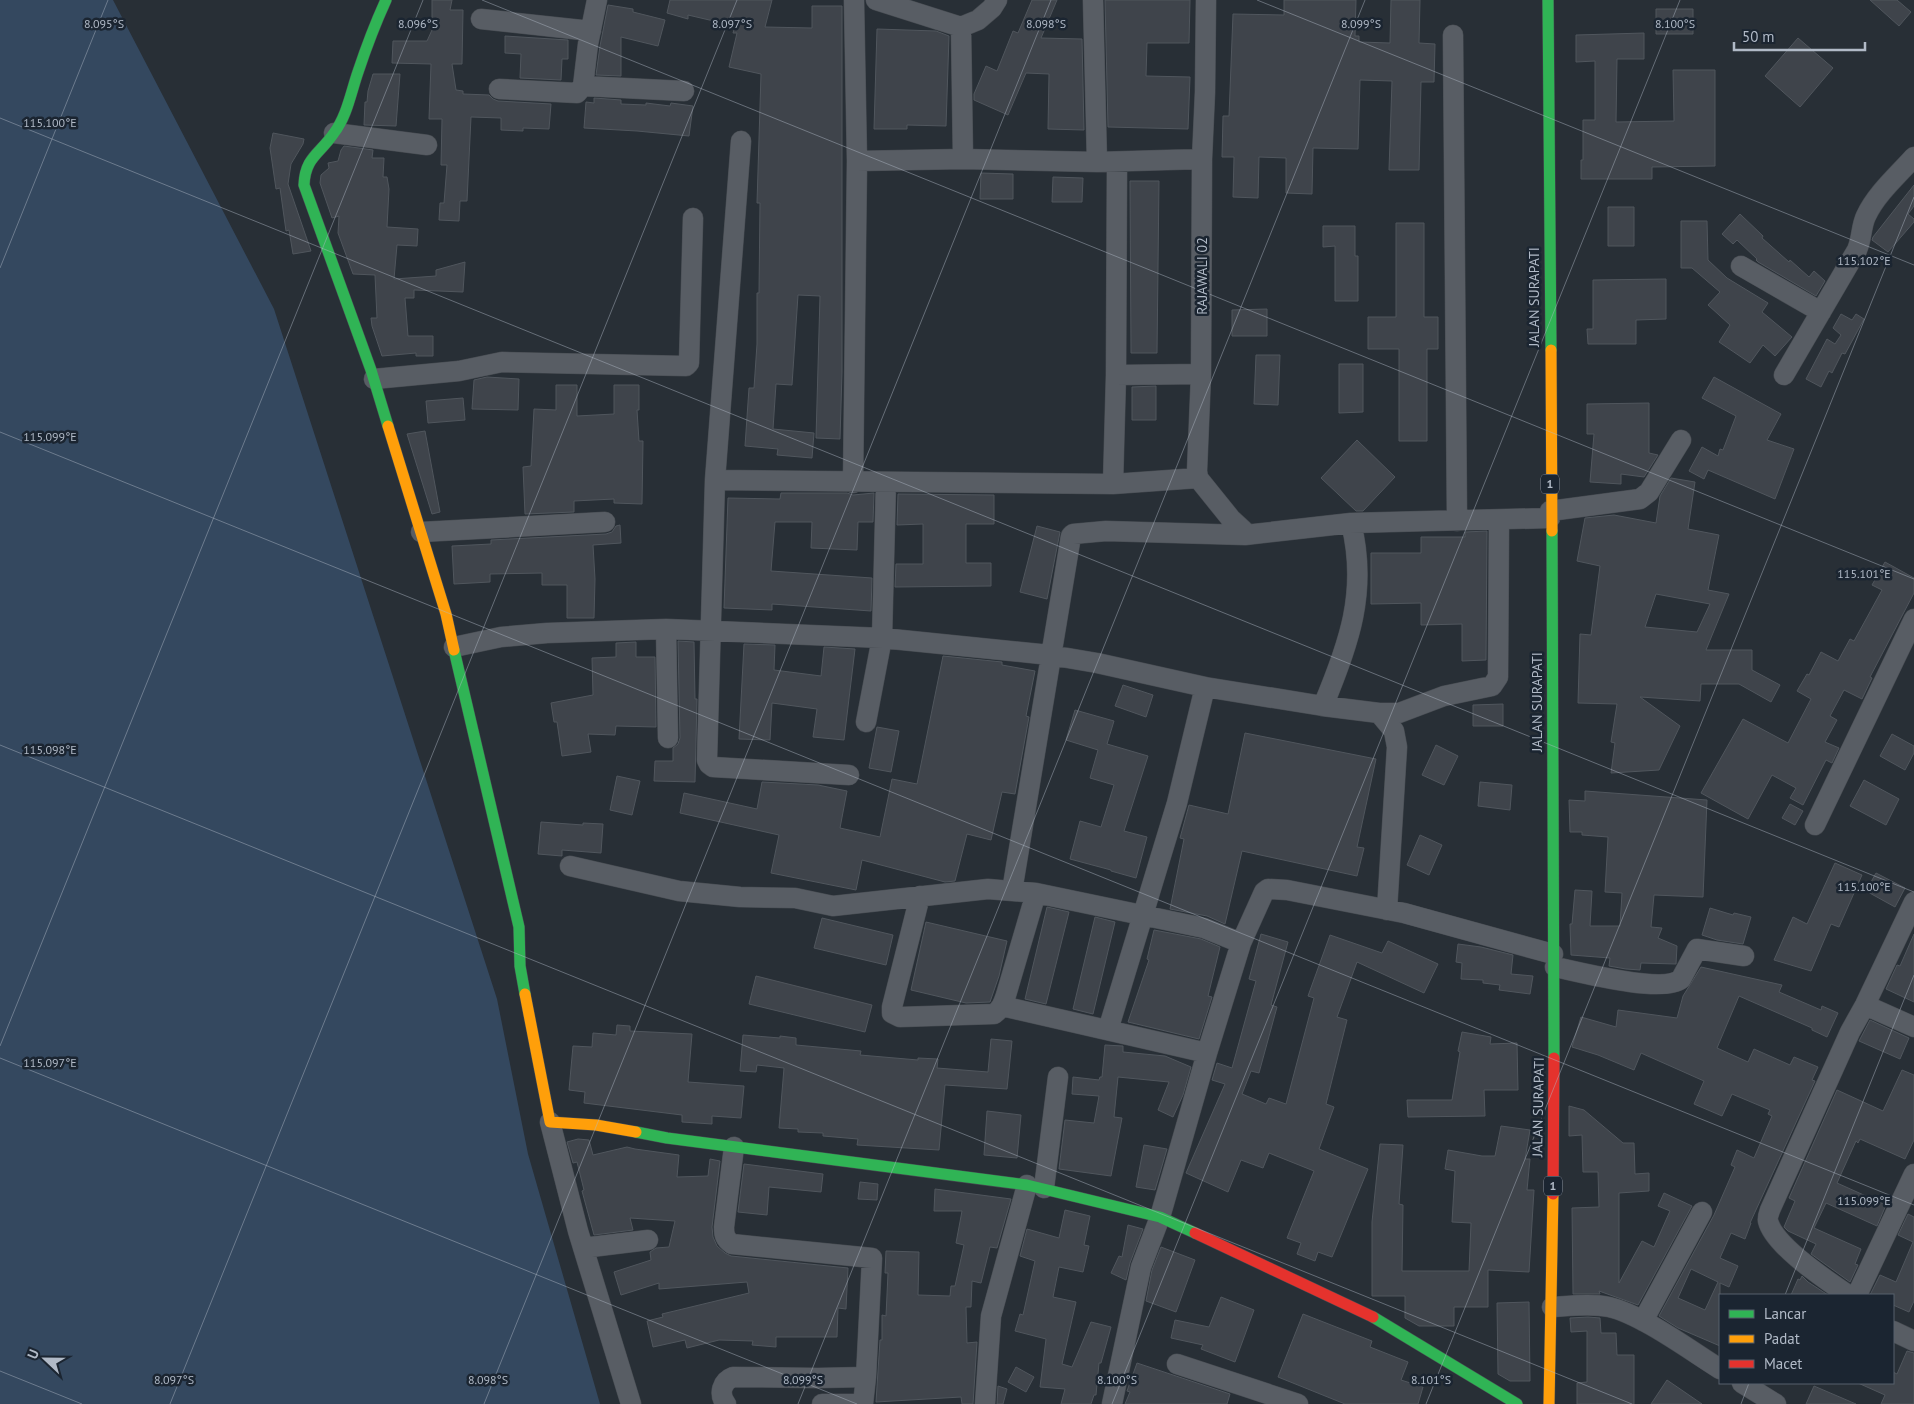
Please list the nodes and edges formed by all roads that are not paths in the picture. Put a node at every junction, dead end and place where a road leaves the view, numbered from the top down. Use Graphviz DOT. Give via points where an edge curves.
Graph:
graph roads {
  1 [pos="386,0"];
  2 [pos="598,0"];
  3 [pos="854,0"];
  4 [pos="876,0"];
  5 [pos="997,0"];
  6 [pos="1093,0"];
  7 [pos="1206,0"];
  8 [pos="1548,0"];
  9 [pos="481,19"];
  10 [pos="961,26"];
  11 [pos="591,31"];
  12 [pos="1453,35"];
  13 [pos="583,86"];
  14 [pos="499,89"];
  15 [pos="684,91"];
  16 [pos="334,134"];
  17 [pos="741,141"];
  18 [pos="427,145"];
  19 [pos="1914,157"];
  20 [pos="963,158"];
  21 [pos="1202,159"];
  22 [pos="857,161"];
  23 [pos="1097,162"];
  24 [pos="1117,162"];
  25 [pos="693,218"];
  26 [pos="1741,266"];
  27 [pos="1821,312"];
  28 [pos="1201,374"];
  29 [pos="1116,375"];
  30 [pos="1784,375"];
  31 [pos="374,379"];
  32 [pos="1681,440"];
  33 [pos="1198,478"];
  34 [pos="715,480"];
  35 [pos="886,482"];
  36 [pos="853,483"];
  37 [pos="1112,484"];
  38 [pos="1550,515"];
  39 [pos="1457,520"];
  40 [pos="1499,520"];
  41 [pos="605,522"];
  42 [pos="1351,523"];
  43 [pos="421,532"];
  44 [pos="1245,535"];
  45 [pos="1914,619"];
  46 [pos="666,629"];
  47 [pos="710,630"];
  48 [pos="882,638"];
  49 [pos="454,647"];
  50 [pos="1050,655"];
  51 [pos="1205,687"];
  52 [pos="1323,706"];
  53 [pos="1379,713"];
  54 [pos="866,722"];
  55 [pos="668,738"];
  56 [pos="848,775"];
  57 [pos="1814,825"];
  58 [pos="570,866"];
  59 [pos="1012,890"];
  60 [pos="1036,893"];
  61 [pos="920,896"];
  62 [pos="1914,902"];
  63 [pos="1387,910"];
  64 [pos="1144,915"];
  65 [pos="1241,943"];
  66 [pos="1744,956"];
  67 [pos="1554,960"];
  68 [pos="1865,1005"];
  69 [pos="1002,1006"];
  70 [pos="1914,1027"];
  71 [pos="1108,1030"];
  72 [pos="1207,1053"];
  73 [pos="1058,1077"];
  74 [pos="550,1122"];
  75 [pos="734,1147"];
  76 [pos="1914,1174"];
  77 [pos="1035,1187"];
  78 [pos="1702,1212"];
  79 [pos="1160,1217"];
  80 [pos="648,1240"];
  81 [pos="583,1248"];
  82 [pos="1847,1294"];
  83 [pos="1857,1294"];
  84 [pos="1552,1307"];
  85 [pos="1643,1321"];
  86 [pos="1894,1331"];
  87 [pos="1914,1341"];
  88 [pos="1177,1364"];
  89 [pos="1719,1369"];
  90 [pos="866,1377"];
  91 [pos="1744,1384"];
  92 [pos="631,1404"];
  93 [pos="726,1404"];
  94 [pos="822,1404"];
  95 [pos="863,1404"];
  96 [pos="985,1404"];
  97 [pos="1112,1404"];
  98 [pos="1298,1404"];
  99 [pos="1517,1404"];
  100 [pos="1549,1404"];
  101 [pos="1776,1404"];
  1 -- 16 [label="main road"];
  2 -- 11 [label="street"];
  3 -- 22 [label="street"];
  4 -- 10 [label="street"];
  5 -- 10 [label="street" via="978,20"];
  6 -- 23 [label="street"];
  7 -- 21 [label="street, RAJAWALI 02"];
  8 -- 38 [label="main road, JALAN SURAPATI / 1"];
  9 -- 11 [label="street"];
  10 -- 20 [label="street"];
  11 -- 13 [label="street"];
  12 -- 39 [label="street"];
  13 -- 14 [label="street" via="576,93"];
  13 -- 15 [label="street"];
  16 -- 18 [label="street"];
  16 -- 31 [label="main road" via="309,162 304,173 304,185"];
  17 -- 34 [label="street"];
  19 -- 27 [label="street" via="1872,204 1863,222 1857,250"];
  20 -- 22 [label="street"];
  20 -- 23 [label="street"];
  21 -- 24 [label="street"];
  21 -- 28 [label="street, RAJAWALI 02"];
  22 -- 36 [label="street"];
  23 -- 24 [label="street"];
  24 -- 29 [label="street"];
  25 -- 31 [label="street" via="689,363 686,366 502,362"];
  26 -- 27 [label="street"];
  27 -- 30 [label="street"];
  28 -- 29 [label="street"];
  28 -- 33 [label="street, RAJAWALI 02"];
  29 -- 37 [label="street"];
  31 -- 43 [label="main road"];
  32 -- 38 [label="street" via="1649,492 1640,499"];
  33 -- 37 [label="street"];
  33 -- 44 [label="street"];
  34 -- 36 [label="street"];
  34 -- 47 [label="street"];
  35 -- 36 [label="street"];
  35 -- 37 [label="street"];
  35 -- 48 [label="street"];
  38 -- 40 [label="street"];
  38 -- 67 [label="main road, JALAN SURAPATI / 1"];
  39 -- 40 [label="street"];
  39 -- 42 [label="street"];
  40 -- 53 [label="street" via="1498,677 1492,686 1444,696 1400,713"];
  41 -- 43 [label="street"];
  42 -- 44 [label="street"];
  42 -- 52 [label="street" via="1356,543 1358,584 1353,621 1344,657"];
  43 -- 49 [label="main road"];
  44 -- 50 [label="street" via="1106,531 1073,534 1070,536"];
  45 -- 57 [label="street"];
  46 -- 47 [label="street"];
  46 -- 49 [label="street" via="520,635"];
  46 -- 55 [label="street"];
  47 -- 48 [label="street"];
  47 -- 56 [label="street" via="709,764 713,767"];
  48 -- 50 [label="street"];
  48 -- 54 [label="street"];
  49 -- 74 [label="main road" via="519,927 520,966"];
  50 -- 51 [label="street"];
  50 -- 59 [label="street"];
  51 -- 52 [label="street"];
  51 -- 64 [label="street" via="1177,803"];
  52 -- 53 [label="street"];
  53 -- 63 [label="street" via="1394,731 1397,747"];
  58 -- 61 [label="street" via="679,891 795,898 833,906"];
  59 -- 60 [label="street"];
  59 -- 61 [label="street"];
  60 -- 64 [label="street"];
  60 -- 69 [label="street"];
  61 -- 69 [label="street" via="892,1013 900,1017 994,1014"];
  62 -- 68 [label="street"];
  63 -- 65 [label="street" via="1287,890 1268,890 1261,896"];
  63 -- 67 [label="street"];
  64 -- 65 [label="street" via="1204,928"];
  64 -- 71 [label="street"];
  65 -- 72 [label="street"];
  66 -- 67 [label="street" via="1697,949 1679,982 1656,985 1640,984"];
  67 -- 84 [label="main road, JALAN SURAPATI / 1"];
  68 -- 70 [label="street"];
  68 -- 82 [label="street" via="1850,1032 1768,1220 1773,1232 1802,1263"];
  69 -- 71 [label="street"];
  71 -- 72 [label="street"];
  72 -- 79 [label="street"];
  73 -- 77 [label="street"];
  74 -- 75 [label="main road" via="596,1125"];
  74 -- 81 [label="street"];
  75 -- 77 [label="main road"];
  75 -- 90 [label="street" via="724,1227 727,1240 732,1244 872,1258"];
  76 -- 83 [label="street"];
  77 -- 79 [label="main road"];
  77 -- 96 [label="street" via="991,1316"];
  78 -- 85 [label="street"];
  79 -- 97 [label="street" via="1141,1267"];
  79 -- 99 [label="main road" via="1364,1311"];
  80 -- 81 [label="street"];
  81 -- 92 [label="street"];
  84 -- 85 [label="street" via="1609,1307"];
  84 -- 100 [label="main road, JALAN SURAPATI / 1"];
  85 -- 89 [label="street"];
  86 -- 87 [label="street"];
  88 -- 98 [label="street"];
  90 -- 93 [label="street" via="733,1377 728,1378 723,1386 722,1399"];
  90 -- 95 [label="street"];
  91 -- 101 [label="street"];
  94 -- 95 [label="street"];
}
